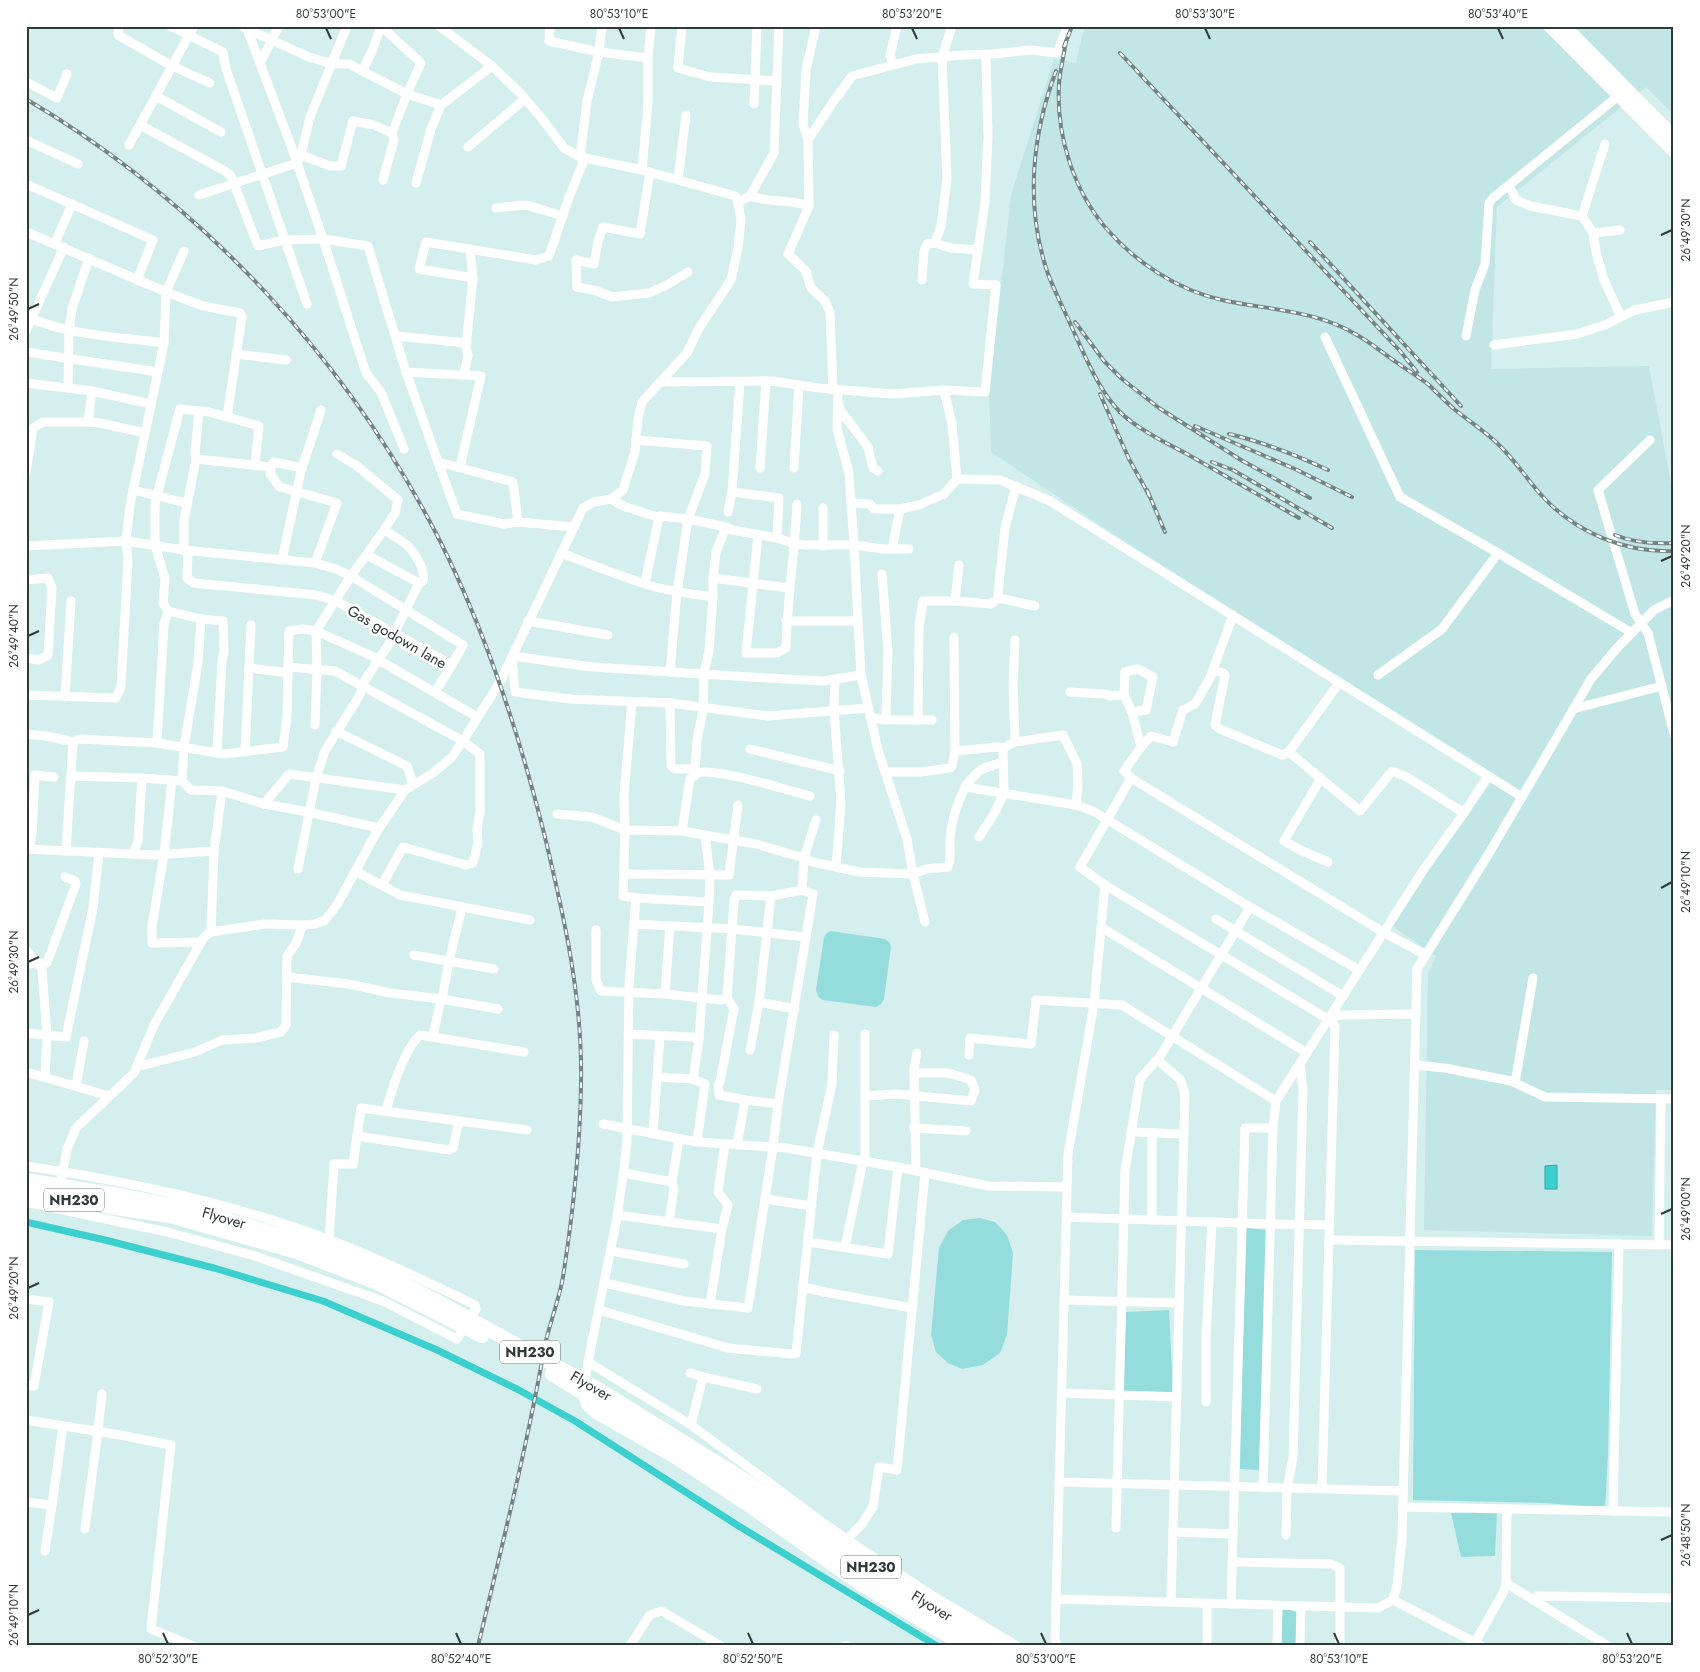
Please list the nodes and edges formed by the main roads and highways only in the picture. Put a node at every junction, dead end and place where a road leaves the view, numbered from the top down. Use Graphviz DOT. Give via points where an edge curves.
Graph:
graph roads {
  1 [pos="1556,26"];
  2 [pos="1674,145"];
  3 [pos="26,1180"];
  4 [pos="26,1191"];
  5 [pos="124,1202"];
  6 [pos="105,1218"];
  7 [pos="745,1487"];
  8 [pos="976,1646"];
  9 [pos="998,1646"];
  1 -- 2 [label="main road"];
  3 -- 5 [label="highway, Flyover / NH230"];
  4 -- 5 [label="highway, NH230"];
  5 -- 6 [label="highway"];
  5 -- 7 [label="highway, Flyover / NH230" via="297,1252 377,1284 529,1360"];
  5 -- 7 [label="highway, Flyover / NH230" via="187,1208 292,1238 382,1273 598,1390"];
  7 -- 8 [label="highway, Flyover / NH230" via="928,1622"];
  7 -- 9 [label="highway, Flyover / NH230"];
}
